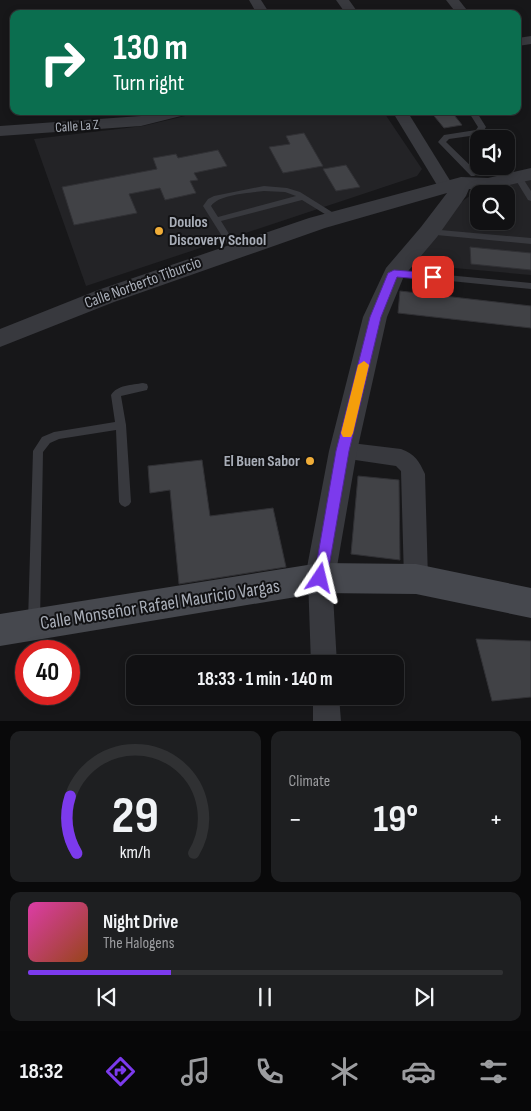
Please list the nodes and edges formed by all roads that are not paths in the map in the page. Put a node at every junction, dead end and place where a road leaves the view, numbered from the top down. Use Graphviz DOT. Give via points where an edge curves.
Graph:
graph roads {
  1 [pos="342,0"];
  2 [pos="452,0"];
  3 [pos="350,10"];
  4 [pos="461,10"];
  5 [pos="166,115"];
  6 [pos="403,115"];
  7 [pos="474,115"];
  8 [pos="480,130"];
  9 [pos="0,131"];
  10 [pos="470,133"];
  11 [pos="531,159"];
  12 [pos="515,169"];
  13 [pos="515,172"];
  14 [pos="505,175"];
  15 [pos="461,181"];
  16 [pos="303,197"];
  17 [pos="531,198"];
  18 [pos="336,217"];
  19 [pos="215,220"];
  20 [pos="429,232"];
  21 [pos="531,241"];
  22 [pos="236,250"];
  23 [pos="394,273"];
  24 [pos="531,286"];
  25 [pos="0,338"];
  26 [pos="143,388"];
  27 [pos="120,425"];
  28 [pos="343,451"];
  29 [pos="125,502"];
  30 [pos="320,578"];
  31 [pos="416,580"];
  32 [pos="531,602"];
  33 [pos="34,625"];
  34 [pos="0,630"];
  35 [pos="324,655"];
  36 [pos="326,705"];
  37 [pos="327,721"];
  1 -- 3 [label="street"];
  2 -- 4 [label="street"];
  5 -- 9 [label="street, Calle La Z" via="140,121"];
  6 -- 15 [label="street"];
  7 -- 8 [label="lane" via="482,127"];
  10 -- 15 [label="lane" via="448,137 442,142"];
  11 -- 12 [label="street, Calle Norberto Tiburcio"];
  13 -- 17 [label="lane"];
  14 -- 15 [label="street, Calle Norberto Tiburcio" via="488,184"];
  15 -- 18 [label="street, Calle Norberto Tiburcio"];
  15 -- 20 [label="street" via="456,196"];
  16 -- 18 [label="lane"];
  16 -- 19 [label="lane"];
  16 -- 19 [label="lane" via="290,190 262,187 216,198 207,206"];
  18 -- 22 [label="street, Calle Norberto Tiburcio"];
  19 -- 22 [label="lane"];
  20 -- 21 [label="lane"];
  20 -- 23 [label="street"];
  22 -- 25 [label="street, Calle Norberto Tiburcio"];
  23 -- 24 [label="lane"];
  23 -- 28 [label="street" via="375,317"];
  26 -- 27 [label="lane" via="116,395"];
  27 -- 29 [label="lane"];
  27 -- 33 [label="lane" via="58,435 46,440 38,451"];
  28 -- 30 [label="street"];
  28 -- 31 [label="street" via="401,458 410,465 414,474"];
  30 -- 31 [label="main road, Calle Monseñor Rafael Mauricio Vargas"];
  30 -- 33 [label="main road, Calle Monseñor Rafael Mauricio Vargas"];
  30 -- 35 [label="street"];
  31 -- 32 [label="main road, Calle Monseñor Rafael Mauricio Vargas"];
  33 -- 34 [label="main road, Calle Monseñor Rafael Mauricio Vargas"];
  36 -- 37 [label="street"];
}
